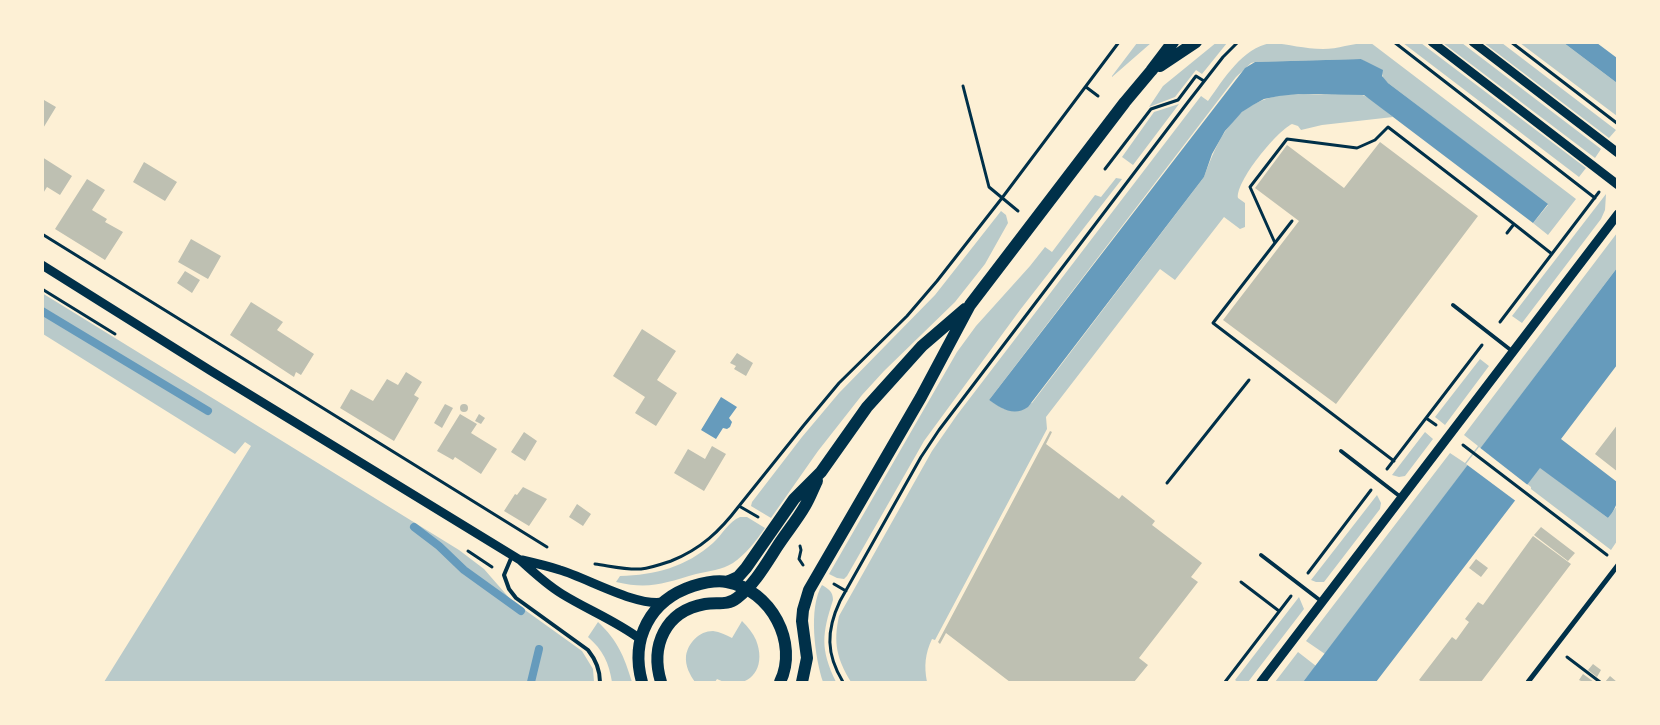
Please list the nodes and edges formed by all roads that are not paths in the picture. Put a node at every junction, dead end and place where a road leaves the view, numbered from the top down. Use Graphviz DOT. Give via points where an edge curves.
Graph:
graph roads {
  1 [pos="1173,42"];
  2 [pos="1196,42"];
  3 [pos="1432,42"];
  4 [pos="1473,42"];
  5 [pos="1152,71"];
  6 [pos="1618,153"];
  7 [pos="1618,185"];
  8 [pos="1618,214"];
  9 [pos="42,265"];
  10 [pos="970,305"];
  11 [pos="1453,305"];
  12 [pos="1513,352"];
  13 [pos="1341,452"];
  14 [pos="821,472"];
  15 [pos="1402,498"];
  16 [pos="1262,555"];
  17 [pos="516,558"];
  18 [pos="1618,565"];
  19 [pos="726,582"];
  20 [pos="746,590"];
  21 [pos="663,602"];
  22 [pos="1323,602"];
  23 [pos="640,639"];
  24 [pos="657,654"];
  25 [pos="786,669"];
  26 [pos="600,682"];
  27 [pos="642,682"];
  28 [pos="660,682"];
  29 [pos="780,682"];
  30 [pos="798,682"];
  31 [pos="802,682"];
  32 [pos="1261,682"];
  33 [pos="1528,682"];
  1 -- 5 [label="main road"];
  2 -- 5 [label="main road"];
  3 -- 7 [label="street"];
  4 -- 6 [label="street"];
  5 -- 10 [label="main road"];
  8 -- 12 [label="street"];
  9 -- 17 [label="street"];
  10 -- 14 [label="main road" via="910,358 867,407"];
  10 -- 31 [label="main road" via="809,590 803,610 806,658"];
  11 -- 12 [label="lane"];
  12 -- 15 [label="street"];
  13 -- 15 [label="lane"];
  14 -- 19 [label="main road" via="794,499 738,577"];
  14 -- 20 [label="main road" via="805,506"];
  15 -- 22 [label="street"];
  16 -- 22 [label="lane"];
  17 -- 21 [label="street" via="560,570 636,599"];
  17 -- 23 [label="street" via="563,595"];
  17 -- 26 [label="lane" via="504,574 509,589 588,650 595,661"];
  18 -- 33 [label="street"];
  19 -- 20 [label="main road"];
  19 -- 21 [label="main road" via="679,591"];
  20 -- 24 [label="main road" via="728,603 699,605 684,611 663,632"];
  20 -- 25 [label="main road" via="768,608 780,626 786,642"];
  21 -- 23 [label="main road" via="651,615"];
  22 -- 32 [label="street"];
  23 -- 24 [label="main road"];
  23 -- 27 [label="main road"];
  24 -- 28 [label="main road"];
  25 -- 29 [label="main road"];
  25 -- 30 [label="main road"];
}
